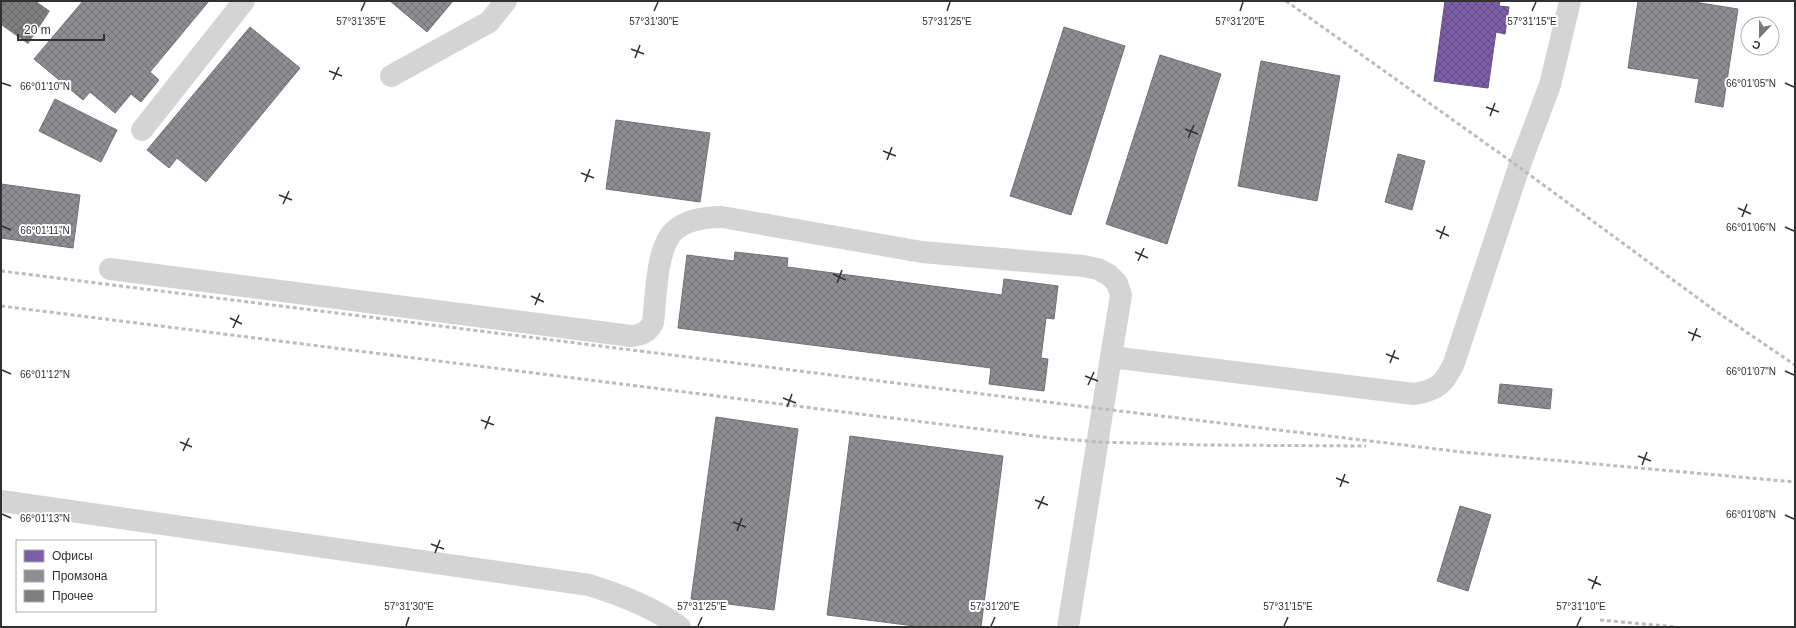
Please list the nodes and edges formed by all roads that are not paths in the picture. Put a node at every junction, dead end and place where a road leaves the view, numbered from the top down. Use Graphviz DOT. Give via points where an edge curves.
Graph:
graph roads {
  1 [pos="244,1"];
  2 [pos="506,1"];
  3 [pos="1570,1"];
  4 [pos="391,76"];
  5 [pos="142,130"];
  6 [pos="110,269"];
  7 [pos="1111,357"];
  8 [pos="1,501"];
  9 [pos="680,627"];
  10 [pos="1068,627"];
  1 -- 5 [label="street"];
  2 -- 4 [label="street" via="490,22"];
  3 -- 7 [label="street" via="1550,85 1454,363 1447,378 1438,387 1414,394"];
  6 -- 7 [label="street" via="631,336 648,331 653,323 663,249 673,232 687,223 722,217 922,252 1098,269 1117,283 1121,295"];
  7 -- 10 [label="street"];
  8 -- 9 [label="street" via="589,585 619,594 667,617"];
}
